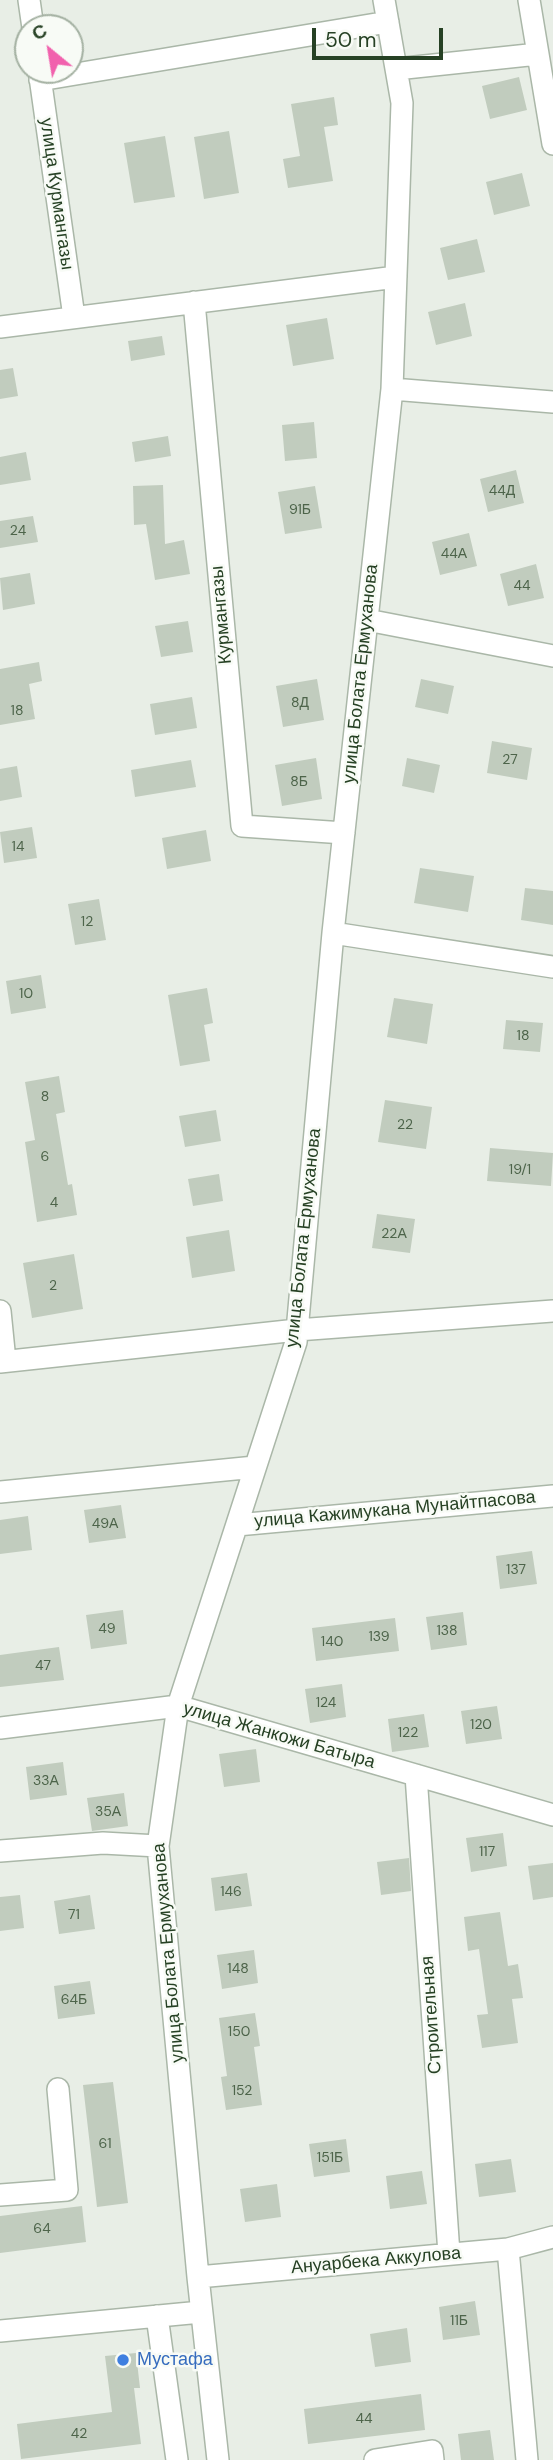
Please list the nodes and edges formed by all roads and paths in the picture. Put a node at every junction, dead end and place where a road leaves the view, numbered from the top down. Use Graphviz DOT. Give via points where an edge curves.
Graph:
graph roads {
  1 [pos="384,0"];
  2 [pos="529,0"];
  3 [pos="388,22"];
  4 [pos="538,54"];
  5 [pos="84,68"];
  6 [pos="396,69"];
  7 [pos="41,84"];
  8 [pos="553,144"];
  9 [pos="396,277"];
  10 [pos="194,302"];
  11 [pos="74,317"];
  12 [pos="0,327"];
  13 [pos="392,389"];
  14 [pos="553,402"];
  15 [pos="367,620"];
  16 [pos="553,656"];
  17 [pos="344,833"];
  18 [pos="333,933"];
  19 [pos="553,967"];
  20 [pos="0,1311"];
  21 [pos="553,1311"];
  22 [pos="297,1330"];
  23 [pos="2,1362"];
  24 [pos="256,1467"];
  25 [pos="0,1492"];
  26 [pos="553,1496"];
  27 [pos="237,1525"];
  28 [pos="178,1706"];
  29 [pos="0,1728"];
  30 [pos="416,1775"];
  31 [pos="553,1815"];
  32 [pos="158,1846"];
  33 [pos="0,1851"];
  34 [pos="58,2089"];
  35 [pos="0,2195"];
  36 [pos="553,2236"];
  37 [pos="508,2249"];
  38 [pos="449,2254"];
  39 [pos="198,2277"];
  40 [pos="201,2312"];
  41 [pos="157,2316"];
  42 [pos="0,2331"];
  43 [pos="177,2460"];
  44 [pos="218,2460"];
  45 [pos="375,2460"];
  46 [pos="433,2460"];
  47 [pos="527,2460"];
  1 -- 3 [label="street, улица Болата Ермуханова"];
  2 -- 4 [label="street"];
  3 -- 5 [label="street"];
  3 -- 6 [label="street, улица Болата Ермуханова"];
  4 -- 6 [label="street"];
  4 -- 8 [label="street"];
  6 -- 9 [label="street, улица Болата Ермуханова" via="402,103"];
  7 -- 11 [label="street, улица Курмангазы"];
  9 -- 10 [label="street"];
  9 -- 13 [label="street, улица Болата Ермуханова"];
  10 -- 11 [label="street"];
  10 -- 17 [label="street, Курмангазы" via="242,825"];
  11 -- 12 [label="street"];
  13 -- 14 [label="street"];
  13 -- 15 [label="street, улица Болата Ермуханова"];
  15 -- 16 [label="street"];
  15 -- 17 [label="street, улица Болата Ермуханова"];
  17 -- 18 [label="street, улица Болата Ермуханова"];
  18 -- 19 [label="street"];
  18 -- 22 [label="street, улица Болата Ермуханова"];
  20 -- 23 [label="street"];
  21 -- 22 [label="street"];
  22 -- 23 [label="street"];
  22 -- 24 [label="street, улица Болата Ермуханова"];
  24 -- 25 [label="street"];
  24 -- 27 [label="street, улица Болата Ермуханова"];
  26 -- 27 [label="street, улица Кажимукана Мунайтпасова"];
  27 -- 28 [label="street, улица Болата Ермуханова"];
  28 -- 29 [label="street, улица Жанкожи Батыра"];
  28 -- 30 [label="street, улица Жанкожи Батыра"];
  28 -- 32 [label="street, улица Болата Ермуханова"];
  30 -- 31 [label="street, улица Жанкожи Батыра"];
  30 -- 38 [label="street, Строительная"];
  32 -- 33 [label="street" via="103,1843"];
  32 -- 39 [label="street, улица Болата Ермуханова"];
  34 -- 35 [label="street" via="67,2190"];
  36 -- 37 [label="street, Ануарбека Аккулова"];
  37 -- 38 [label="street, Ануарбека Аккулова"];
  37 -- 47 [label="street"];
  38 -- 39 [label="street, Ануарбека Аккулова"];
  39 -- 40 [label="street, улица Болата Ермуханова"];
  40 -- 41 [label="street"];
  40 -- 44 [label="street, улица Болата Ермуханова"];
  41 -- 42 [label="street"];
  41 -- 43 [label="street"];
  45 -- 46 [label="street" via="432,2451"];
}
